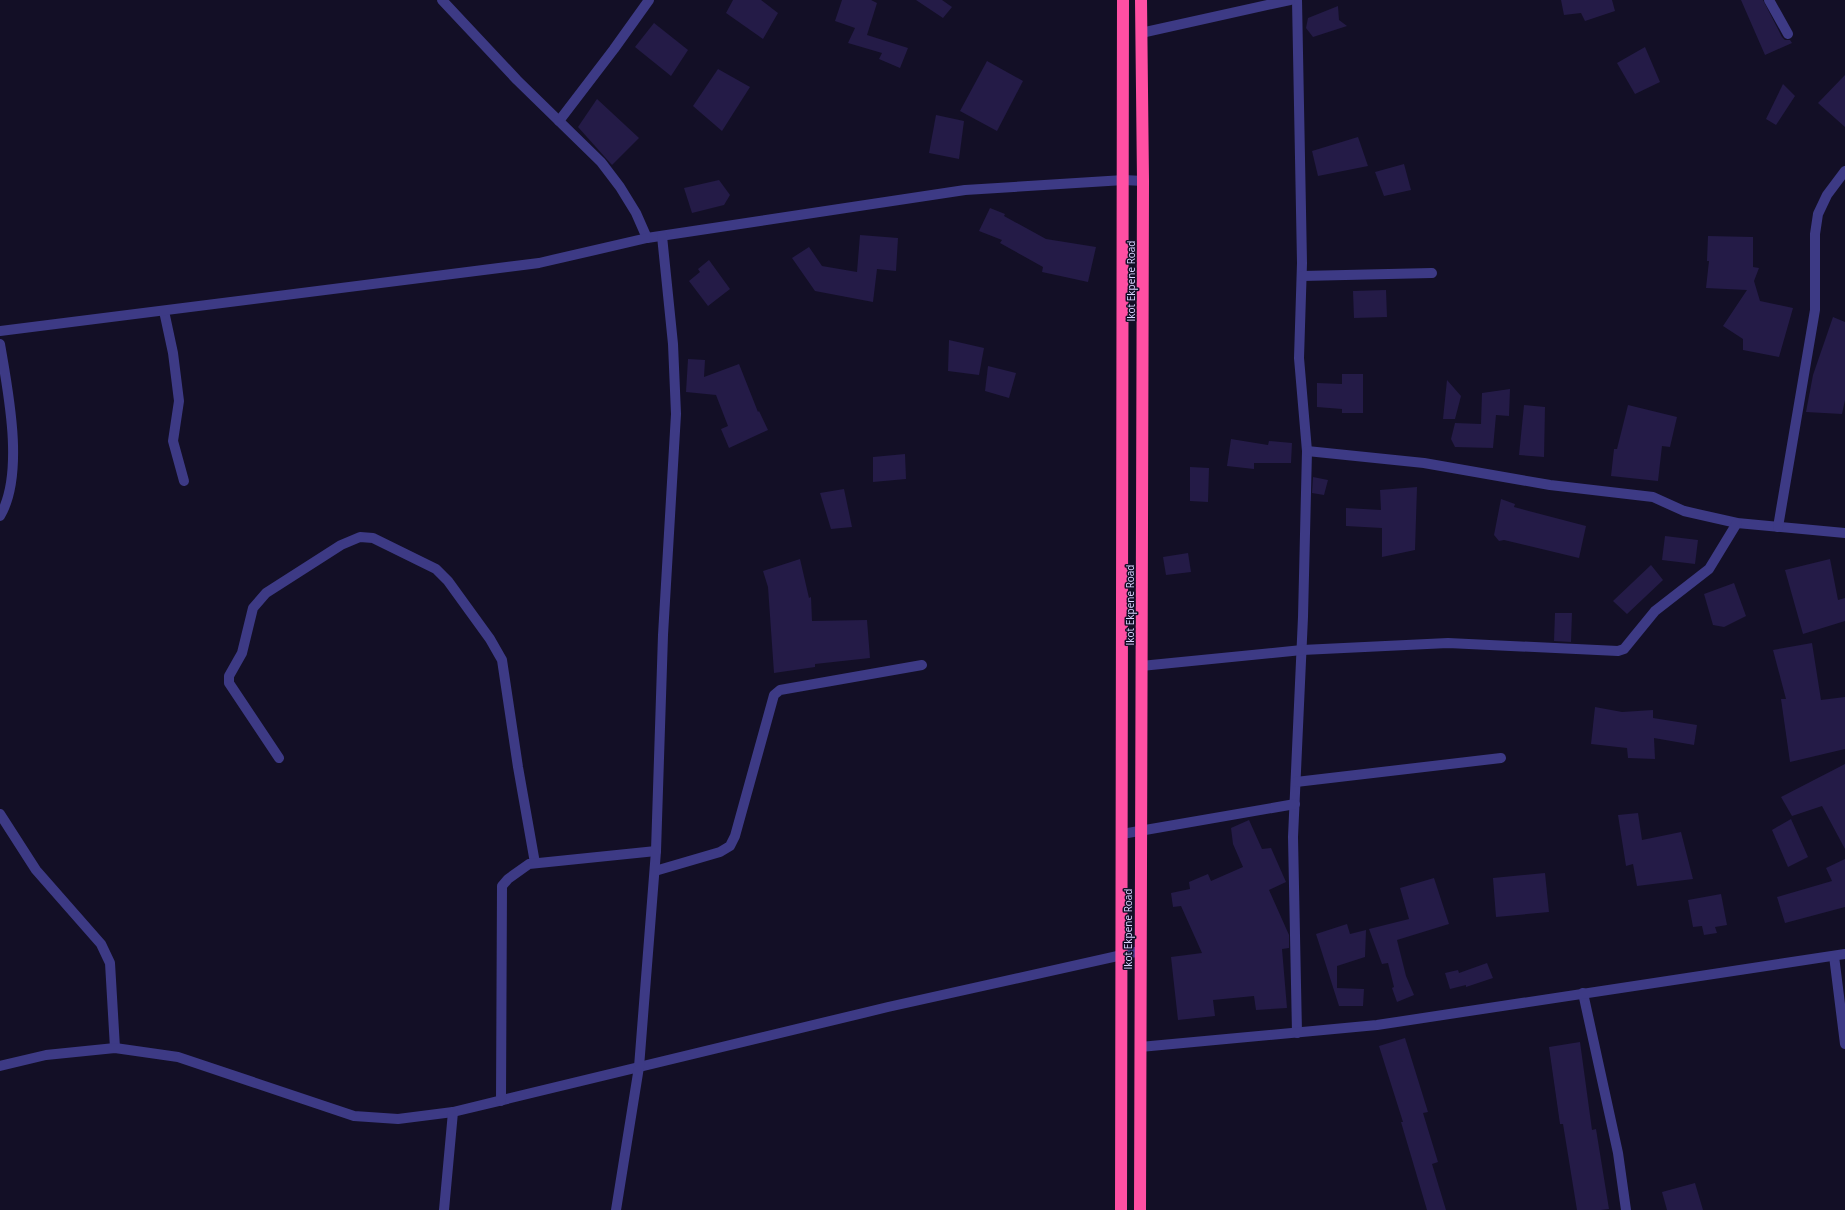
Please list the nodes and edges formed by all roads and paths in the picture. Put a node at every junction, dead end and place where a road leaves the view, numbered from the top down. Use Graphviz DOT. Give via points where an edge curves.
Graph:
graph roads {
  1 [pos="442,0"];
  2 [pos="649,0"];
  3 [pos="1123,0"];
  4 [pos="1141,0"];
  5 [pos="1290,0"];
  6 [pos="1297,0"];
  7 [pos="1769,0"];
  8 [pos="1141,33"];
  9 [pos="1788,34"];
  10 [pos="559,121"];
  11 [pos="1845,171"];
  12 [pos="1124,180"];
  13 [pos="1143,181"];
  14 [pos="662,236"];
  15 [pos="647,238"];
  16 [pos="1432,273"];
  17 [pos="1302,276"];
  18 [pos="164,311"];
  19 [pos="0,331"];
  20 [pos="0,344"];
  21 [pos="1307,451"];
  22 [pos="184,481"];
  23 [pos="0,516"];
  24 [pos="1737,523"];
  25 [pos="1778,527"];
  26 [pos="1845,533"];
  27 [pos="1302,650"];
  28 [pos="922,665"];
  29 [pos="1141,666"];
  30 [pos="279,758"];
  31 [pos="1501,758"];
  32 [pos="1296,782"];
  33 [pos="1295,804"];
  34 [pos="0,814"];
  35 [pos="1141,830"];
  36 [pos="1122,834"];
  37 [pos="656,851"];
  38 [pos="535,863"];
  39 [pos="655,871"];
  40 [pos="1140,952"];
  41 [pos="1845,954"];
  42 [pos="1122,956"];
  43 [pos="1834,956"];
  44 [pos="1583,993"];
  45 [pos="1297,1033"];
  46 [pos="1845,1044"];
  47 [pos="1140,1047"];
  48 [pos="115,1048"];
  49 [pos="0,1066"];
  50 [pos="639,1067"];
  51 [pos="502,1101"];
  52 [pos="453,1112"];
  53 [pos="444,1210"];
  54 [pos="616,1210"];
  55 [pos="1121,1210"];
  56 [pos="1140,1210"];
  57 [pos="1626,1210"];
  1 -- 10 [label="street"];
  2 -- 10 [label="street"];
  3 -- 12 [label="highway, Ikot Ekpene Road"];
  4 -- 8 [label="highway, Ikot Ekpene Road"];
  5 -- 8 [label="street"];
  6 -- 17 [label="street"];
  7 -- 9 [label="street"];
  8 -- 13 [label="highway, Ikot Ekpene Road"];
  10 -- 15 [label="street" via="601,162 620,187 636,212"];
  11 -- 25 [label="street" via="1827,195 1818,214 1814,234 1815,310"];
  12 -- 13 [label="street"];
  12 -- 14 [label="street" via="965,190"];
  12 -- 36 [label="highway, Ikot Ekpene Road"];
  13 -- 29 [label="highway, Ikot Ekpene Road"];
  14 -- 15 [label="street"];
  14 -- 37 [label="street" via="673,344 676,414 663,635"];
  15 -- 18 [label="street" via="539,264"];
  16 -- 17 [label="street"];
  17 -- 21 [label="street" via="1299,358"];
  18 -- 19 [label="street"];
  18 -- 22 [label="street" via="179,401 173,441"];
  20 -- 23 [label="street" via="11,411 12,474 5,507"];
  21 -- 24 [label="street" via="1424,463 1550,484 1653,497 1684,511"];
  21 -- 27 [label="street"];
  24 -- 25 [label="street"];
  24 -- 27 [label="street" via="1709,569 1654,611 1624,648 1618,651 1448,643"];
  25 -- 26 [label="street"];
  27 -- 29 [label="street"];
  27 -- 32 [label="street"];
  28 -- 39 [label="street" via="780,690 774,695 735,836 730,846 720,852"];
  29 -- 35 [label="highway, Ikot Ekpene Road"];
  30 -- 38 [label="street" via="229,683 228,676 242,653 253,608 266,593 341,545 360,538 373,538 436,569 448,581 490,638 502,660"];
  31 -- 32 [label="street"];
  32 -- 33 [label="street"];
  33 -- 35 [label="street"];
  33 -- 45 [label="street"];
  34 -- 48 [label="street" via="36,870 101,944 110,963"];
  35 -- 36 [label="street"];
  35 -- 40 [label="highway, Ikot Ekpene Road"];
  36 -- 42 [label="highway, Ikot Ekpene Road"];
  37 -- 38 [label="street"];
  37 -- 39 [label="street"];
  38 -- 51 [label="street" via="529,864 502,886"];
  39 -- 50 [label="street"];
  40 -- 42 [label="street"];
  40 -- 47 [label="highway, Ikot Ekpene Road"];
  41 -- 43 [label="street"];
  42 -- 50 [label="street" via="888,1007"];
  42 -- 55 [label="highway, Ikot Ekpene Road"];
  43 -- 44 [label="street"];
  43 -- 46 [label="street"];
  44 -- 45 [label="street" via="1377,1025"];
  44 -- 57 [label="street" via="1618,1153"];
  45 -- 47 [label="street"];
  47 -- 56 [label="highway, Ikot Ekpene Road"];
  48 -- 49 [label="street" via="46,1055"];
  48 -- 52 [label="street" via="178,1057 354,1116 398,1120"];
  50 -- 51 [label="street"];
  50 -- 54 [label="street"];
  51 -- 52 [label="street"];
  52 -- 53 [label="street"];
}
